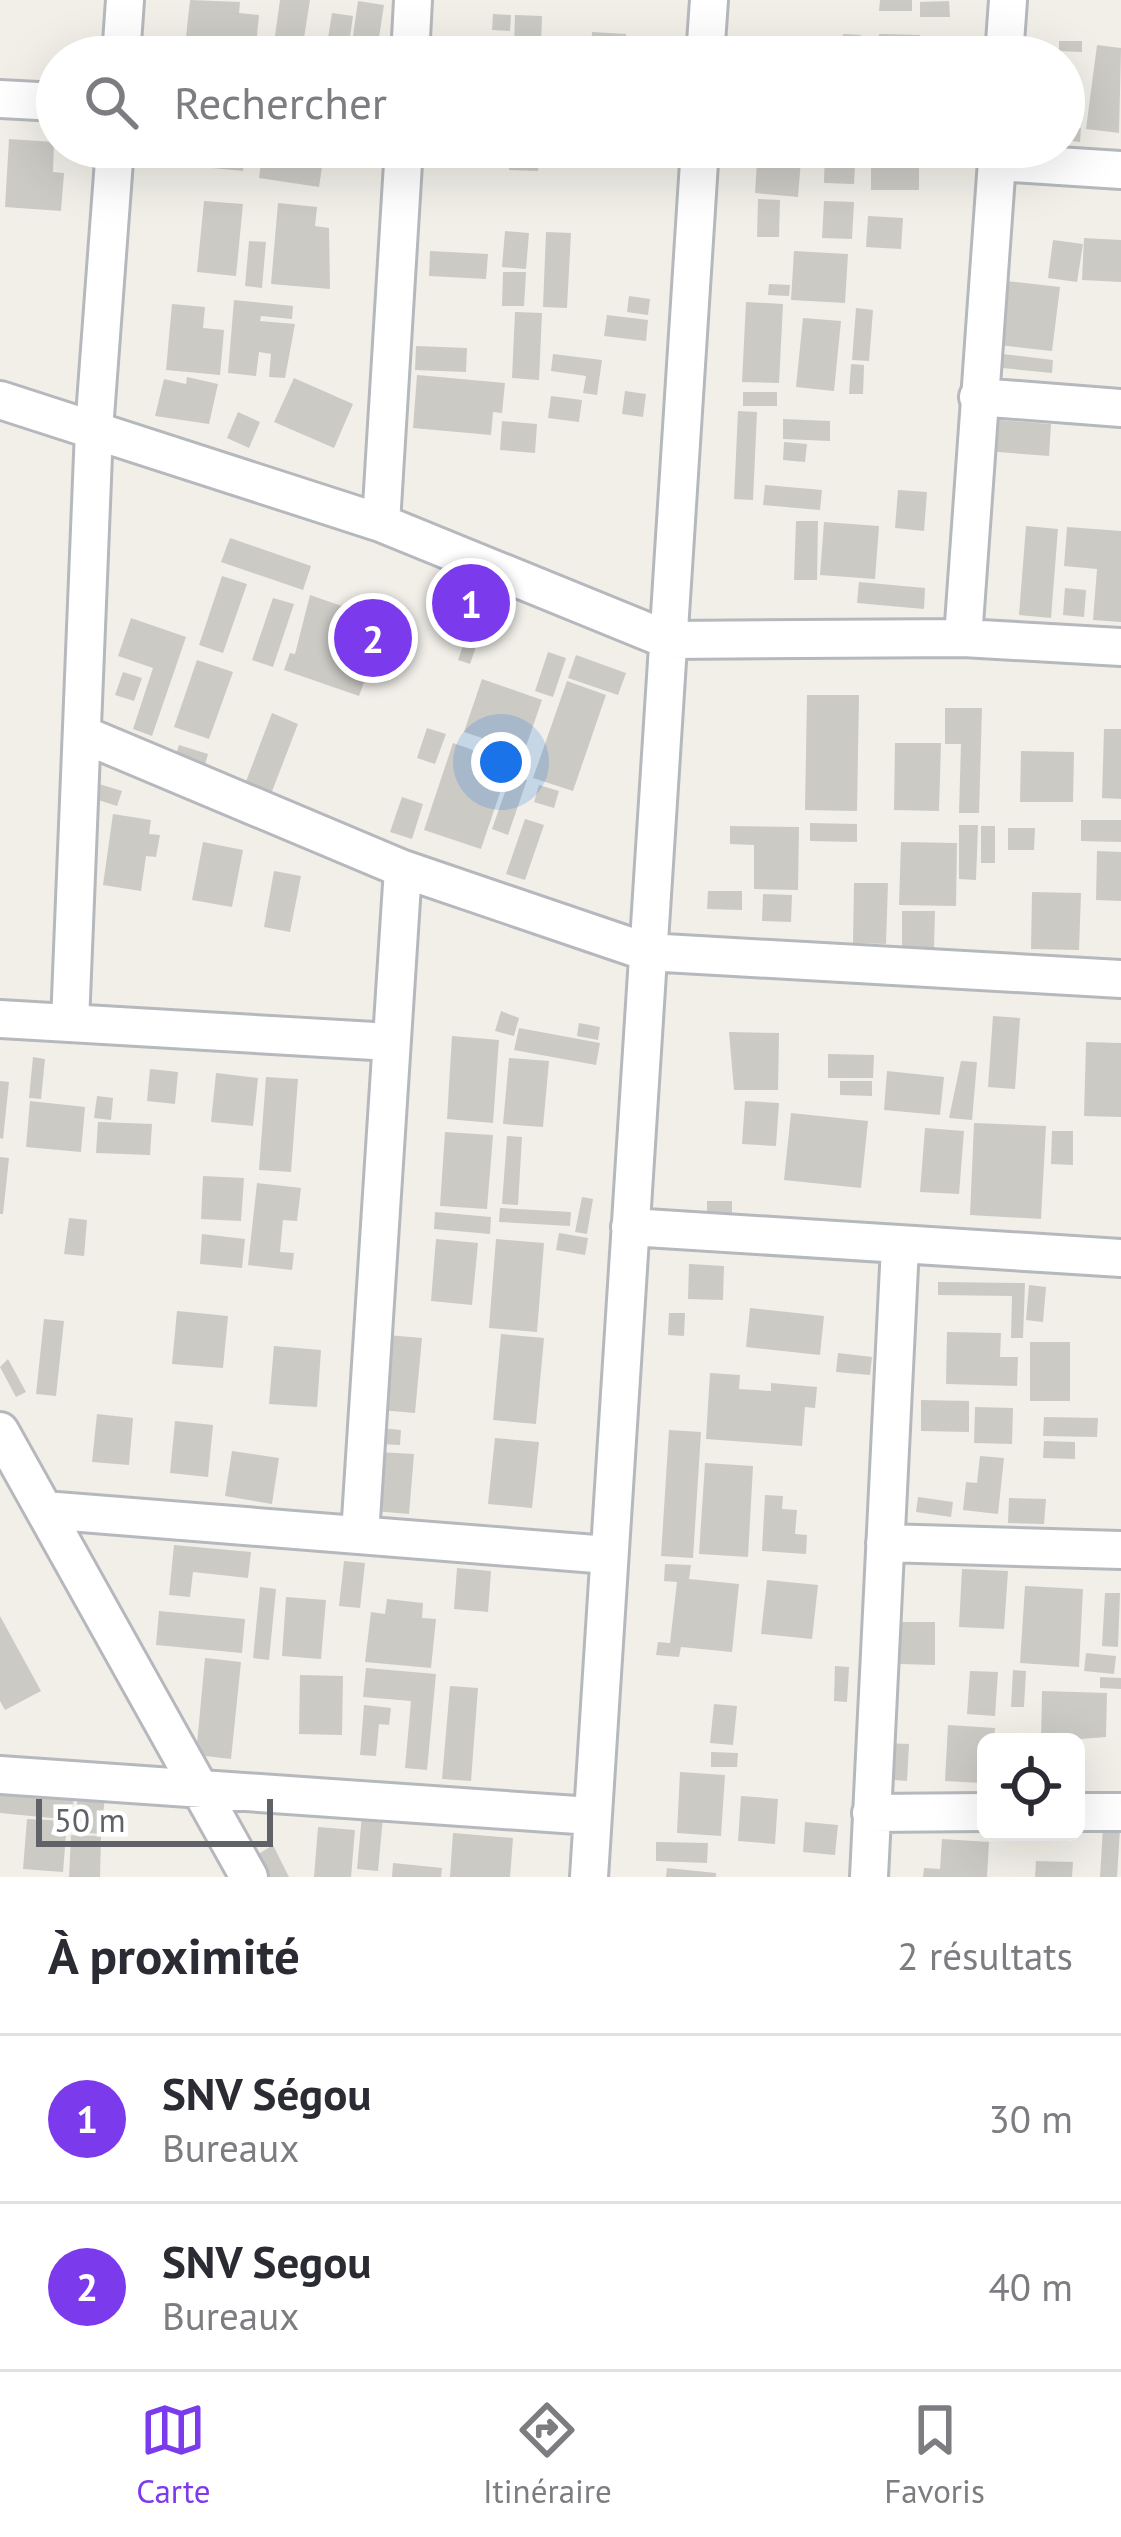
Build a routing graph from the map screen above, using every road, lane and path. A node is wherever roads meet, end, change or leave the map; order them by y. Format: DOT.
graph roads {
  1 [pos="125,0"];
  2 [pos="413,0"];
  3 [pos="709,0"];
  4 [pos="1008,0"];
  5 [pos="123,36"];
  6 [pos="411,36"];
  7 [pos="706,36"];
  8 [pos="1005,36"];
  9 [pos="0,100"];
  10 [pos="36,101"];
  11 [pos="1085,165"];
  12 [pos="113,168"];
  13 [pos="403,168"];
  14 [pos="699,168"];
  15 [pos="997,168"];
  16 [pos="1121,170"];
  17 [pos="978,397"];
  18 [pos="0,400"];
  19 [pos="1121,408"];
  20 [pos="94,430"];
  21 [pos="381,523"];
  22 [pos="963,638"];
  23 [pos="668,640"];
  24 [pos="1121,647"];
  25 [pos="82,734"];
  26 [pos="403,869"];
  27 [pos="647,952"];
  28 [pos="1121,979"];
  29 [pos="0,1019"];
  30 [pos="70,1023"];
  31 [pos="391,1042"];
  32 [pos="629,1228"];
  33 [pos="901,1246"];
  34 [pos="1121,1258"];
  35 [pos="0,1431"];
  36 [pos="44,1510"];
  37 [pos="360,1534"];
  38 [pos="885,1543"];
  39 [pos="1121,1550"];
  40 [pos="608,1555"];
  41 [pos="0,1774"];
  42 [pos="200,1790"];
  43 [pos="977,1812"];
  44 [pos="1085,1812"];
  45 [pos="1121,1812"];
  46 [pos="871,1813"];
  47 [pos="591,1816"];
  48 [pos="249,1877"];
  49 [pos="589,1877"];
  50 [pos="869,1877"];
  1 -- 5 [label="street"];
  2 -- 6 [label="street"];
  3 -- 7 [label="street"];
  4 -- 8 [label="street"];
  9 -- 10 [label="street"];
  11 -- 16 [label="street"];
  12 -- 20 [label="street"];
  13 -- 21 [label="street"];
  14 -- 23 [label="street"];
  15 -- 17 [label="street"];
  17 -- 19 [label="street"];
  17 -- 22 [label="street"];
  18 -- 20 [label="street"];
  20 -- 21 [label="street"];
  20 -- 25 [label="street"];
  21 -- 23 [label="street"];
  22 -- 23 [label="street"];
  22 -- 24 [label="street"];
  23 -- 27 [label="street"];
  25 -- 26 [label="street"];
  25 -- 30 [label="street"];
  26 -- 27 [label="street"];
  26 -- 31 [label="street"];
  27 -- 28 [label="street"];
  27 -- 32 [label="street"];
  29 -- 30 [label="street"];
  30 -- 31 [label="street"];
  31 -- 37 [label="street"];
  32 -- 33 [label="street"];
  32 -- 40 [label="street"];
  33 -- 34 [label="street"];
  33 -- 38 [label="street"];
  35 -- 36 [label="street"];
  36 -- 37 [label="street"];
  36 -- 42 [label="street"];
  37 -- 40 [label="street"];
  38 -- 39 [label="street"];
  38 -- 46 [label="street"];
  40 -- 47 [label="street"];
  41 -- 42 [label="street"];
  42 -- 47 [label="street"];
  42 -- 48 [label="street"];
  43 -- 46 [label="street"];
  44 -- 45 [label="street"];
  46 -- 50 [label="street"];
  47 -- 49 [label="street"];
}
